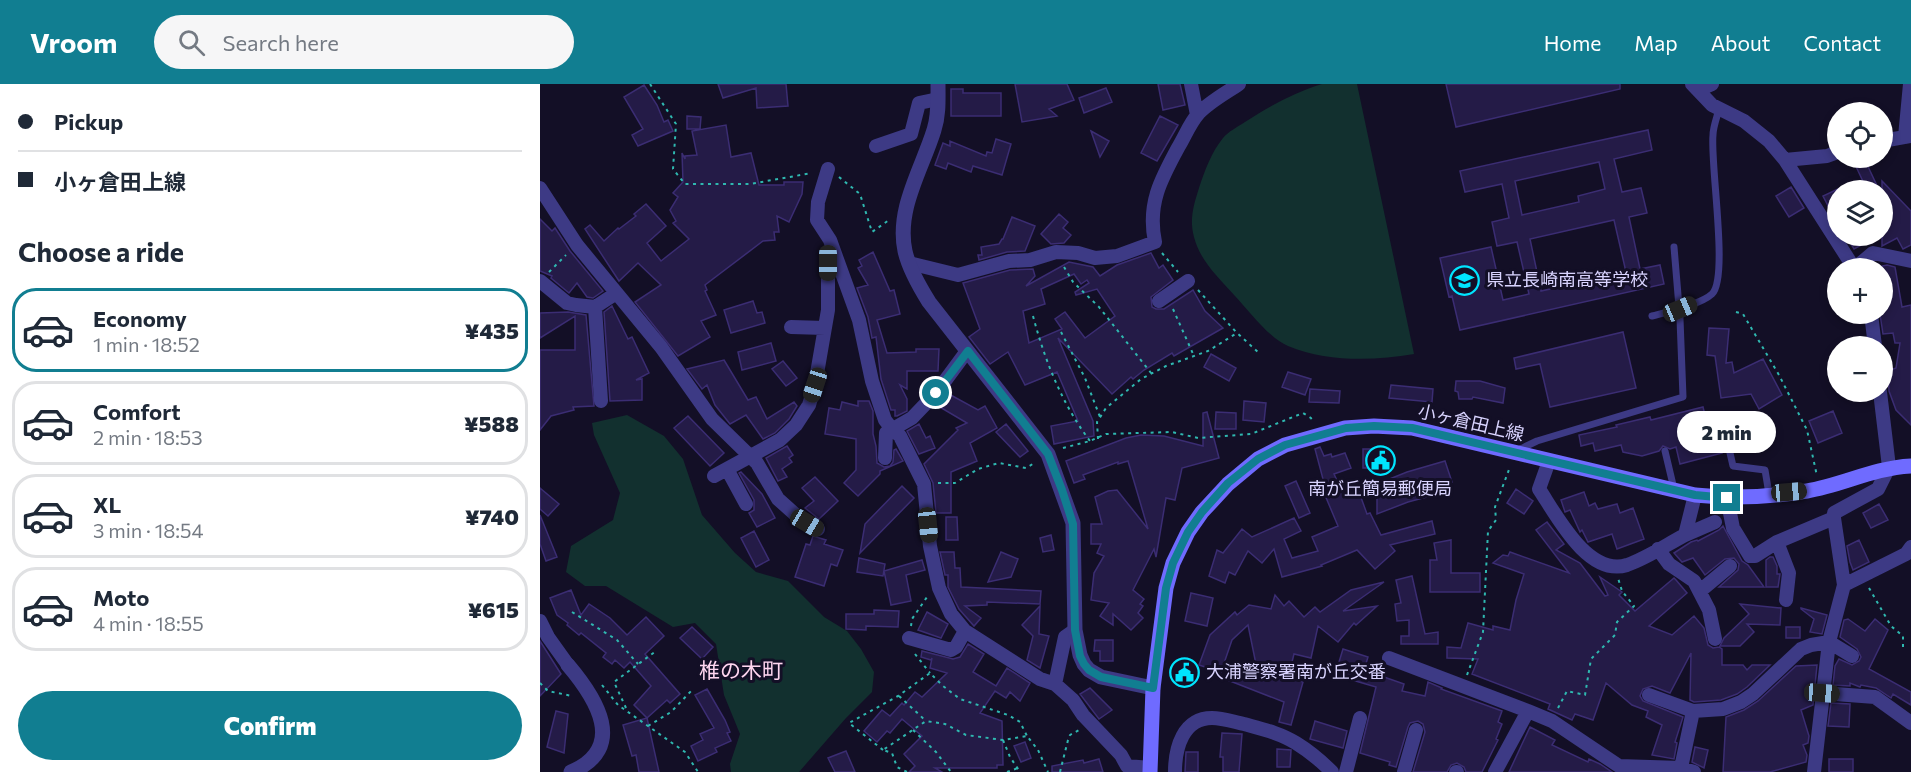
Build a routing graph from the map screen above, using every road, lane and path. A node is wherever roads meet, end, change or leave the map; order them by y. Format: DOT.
graph roads {
  1 [pos="650,84"];
  2 [pos="1191,84"];
  3 [pos="1239,84"];
  4 [pos="1712,84"];
  5 [pos="1910,84"];
  6 [pos="1695,87"];
  7 [pos="938,91"];
  8 [pos="1910,105"];
  9 [pos="1719,109"];
  10 [pos="1197,115"];
  11 [pos="1908,137"];
  12 [pos="1893,139"];
  13 [pos="876,146"];
  14 [pos="1827,154"];
  15 [pos="1785,160"];
  16 [pos="828,169"];
  17 [pos="540,188"];
  18 [pos="906,208"];
  19 [pos="1155,242"];
  20 [pos="577,245"];
  21 [pos="1674,247"];
  22 [pos="1056,252"];
  23 [pos="1849,258"];
  24 [pos="1867,258"];
  25 [pos="837,261"];
  26 [pos="1911,261"];
  27 [pos="909,263"];
  28 [pos="544,277"];
  29 [pos="1188,281"];
  30 [pos="615,294"];
  31 [pos="1163,298"];
  32 [pos="595,307"];
  33 [pos="1680,309"];
  34 [pos="1736,312"];
  35 [pos="1033,316"];
  36 [pos="1652,316"];
  37 [pos="790,327"];
  38 [pos="825,328"];
  39 [pos="1060,332"];
  40 [pos="1238,333"];
  41 [pos="968,351"];
  42 [pos="1258,352"];
  43 [pos="1194,356"];
  44 [pos="1151,373"];
  45 [pos="601,401"];
  46 [pos="1881,402"];
  47 [pos="1100,417"];
  48 [pos="892,429"];
  49 [pos="1316,436"];
  50 [pos="1098,439"];
  51 [pos="1090,441"];
  52 [pos="1665,451"];
  53 [pos="1513,452"];
  54 [pos="1730,453"];
  55 [pos="1048,454"];
  56 [pos="748,456"];
  57 [pos="885,458"];
  58 [pos="1549,461"];
  59 [pos="1911,466"];
  60 [pos="1889,467"];
  61 [pos="727,469"];
  62 [pos="714,476"];
  63 [pos="924,484"];
  64 [pos="1820,487"];
  65 [pos="1674,490"];
  66 [pos="1769,494"];
  67 [pos="1695,495"];
  68 [pos="1727,498"];
  69 [pos="746,504"];
  70 [pos="1834,518"];
  71 [pos="1715,522"];
  72 [pos="818,529"];
  73 [pos="1685,535"];
  74 [pos="1777,542"];
  75 [pos="1911,547"];
  76 [pos="1658,549"];
  77 [pos="1617,566"];
  78 [pos="1730,566"];
  79 [pos="1863,575"];
  80 [pos="1844,585"];
  81 [pos="1700,591"];
  82 [pos="1786,600"];
  83 [pos="572,612"];
  84 [pos="540,621"];
  85 [pos="1075,630"];
  86 [pos="966,631"];
  87 [pos="1056,635"];
  88 [pos="909,638"];
  89 [pos="1715,639"];
  90 [pos="1829,642"];
  91 [pos="1903,648"];
  92 [pos="656,651"];
  93 [pos="1852,656"];
  94 [pos="1389,658"];
  95 [pos="638,664"];
  96 [pos="568,665"];
  97 [pos="540,683"];
  98 [pos="1045,684"];
  99 [pos="1463,686"];
  100 [pos="1153,688"];
  101 [pos="586,689"];
  102 [pos="693,689"];
  103 [pos="1822,693"];
  104 [pos="1649,695"];
  105 [pos="898,696"];
  106 [pos="627,711"];
  107 [pos="1528,711"];
  108 [pos="1693,711"];
  109 [pos="1083,715"];
  110 [pos="1360,718"];
  111 [pos="926,721"];
  112 [pos="1552,721"];
  113 [pos="1911,723"];
  114 [pos="648,726"];
  115 [pos="913,730"];
  116 [pos="1416,730"];
  117 [pos="1027,736"];
  118 [pos="1003,740"];
  119 [pos="883,750"];
  120 [pos="897,767"];
  121 [pos="1018,768"];
  122 [pos="1618,769"];
  123 [pos="1150,770"];
  124 [pos="1687,770"];
  125 [pos="578,771"];
  126 [pos="698,772"];
  127 [pos="896,772"];
  128 [pos="907,772"];
  129 [pos="951,772"];
  130 [pos="1007,772"];
  131 [pos="1020,772"];
  132 [pos="1048,772"];
  133 [pos="1060,772"];
  134 [pos="1175,772"];
  135 [pos="1332,772"];
  136 [pos="1346,772"];
  137 [pos="1404,772"];
  138 [pos="1495,772"];
  139 [pos="1812,772"];
  1 -- 16 [label="path"];
  2 -- 10 [label="street"];
  3 -- 10 [label="street"];
  4 -- 6 [label="street"];
  5 -- 8 [label="street"];
  6 -- 9 [label="street"];
  7 -- 13 [label="street"];
  7 -- 18 [label="street"];
  8 -- 11 [label="street"];
  9 -- 15 [label="street"];
  9 -- 33 [label="lane"];
  10 -- 19 [label="street"];
  11 -- 12 [label="street"];
  14 -- 15 [label="street"];
  15 -- 23 [label="street"];
  16 -- 18 [label="path"];
  16 -- 25 [label="street"];
  17 -- 20 [label="street"];
  18 -- 27 [label="street"];
  19 -- 22 [label="street"];
  19 -- 29 [label="path"];
  20 -- 28 [label="path"];
  20 -- 30 [label="street"];
  21 -- 33 [label="lane"];
  22 -- 27 [label="street"];
  22 -- 44 [label="path"];
  24 -- 26 [label="street"];
  25 -- 38 [label="street"];
  25 -- 48 [label="street"];
  27 -- 41 [label="street"];
  28 -- 32 [label="street"];
  29 -- 31 [label="street"];
  29 -- 40 [label="path"];
  30 -- 32 [label="street"];
  30 -- 56 [label="street"];
  31 -- 43 [label="path"];
  32 -- 45 [label="street"];
  33 -- 36 [label="lane"];
  33 -- 53 [label="lane"];
  34 -- 64 [label="path"];
  35 -- 51 [label="path"];
  37 -- 38 [label="street"];
  38 -- 56 [label="street"];
  39 -- 47 [label="path"];
  40 -- 42 [label="path"];
  40 -- 43 [label="path"];
  41 -- 48 [label="street"];
  41 -- 55 [label="street"];
  43 -- 44 [label="path"];
  44 -- 47 [label="path"];
  46 -- 60 [label="street"];
  47 -- 50 [label="path"];
  48 -- 57 [label="street"];
  48 -- 63 [label="street"];
  49 -- 50 [label="path"];
  49 -- 53 [label="main road, 小ヶ倉田上線"];
  49 -- 100 [label="main road, 小ヶ倉田上線"];
  50 -- 51 [label="path"];
  51 -- 55 [label="path"];
  52 -- 65 [label="lane"];
  53 -- 58 [label="main road, 小ヶ倉田上線"];
  53 -- 99 [label="path"];
  54 -- 66 [label="lane"];
  55 -- 63 [label="path"];
  55 -- 85 [label="street"];
  56 -- 61 [label="street"];
  56 -- 72 [label="street"];
  58 -- 65 [label="main road, 小ヶ倉田上線"];
  58 -- 77 [label="street"];
  59 -- 60 [label="main road, 小ヶ倉田上線"];
  60 -- 64 [label="main road, 小ヶ倉田上線"];
  60 -- 70 [label="street"];
  61 -- 62 [label="street"];
  61 -- 69 [label="street"];
  63 -- 86 [label="street"];
  64 -- 66 [label="main road, 小ヶ倉田上線"];
  65 -- 67 [label="main road, 小ヶ倉田上線"];
  66 -- 68 [label="main road, 小ヶ倉田上線"];
  67 -- 68 [label="main road, 小ヶ倉田上線"];
  67 -- 73 [label="street"];
  68 -- 74 [label="street"];
  70 -- 74 [label="street"];
  70 -- 80 [label="street"];
  71 -- 73 [label="street"];
  73 -- 76 [label="street"];
  74 -- 82 [label="street"];
  75 -- 79 [label="street"];
  76 -- 77 [label="street"];
  76 -- 81 [label="street"];
  77 -- 112 [label="path"];
  78 -- 81 [label="street"];
  79 -- 80 [label="street"];
  79 -- 91 [label="path"];
  80 -- 90 [label="street"];
  81 -- 89 [label="street"];
  83 -- 95 [label="path"];
  84 -- 96 [label="street"];
  85 -- 98 [label="street"];
  85 -- 100 [label="street"];
  86 -- 88 [label="street"];
  86 -- 98 [label="street"];
  87 -- 98 [label="street"];
  90 -- 93 [label="street"];
  90 -- 103 [label="street"];
  90 -- 108 [label="street"];
  92 -- 95 [label="path"];
  94 -- 99 [label="street"];
  95 -- 106 [label="path"];
  96 -- 101 [label="street"];
  97 -- 101 [label="path"];
  98 -- 109 [label="street"];
  99 -- 107 [label="street"];
  100 -- 123 [label="main road, 小ヶ倉田上線"];
  101 -- 106 [label="path"];
  101 -- 125 [label="street"];
  102 -- 114 [label="path"];
  103 -- 113 [label="street"];
  103 -- 139 [label="street"];
  104 -- 108 [label="street"];
  105 -- 111 [label="path"];
  105 -- 117 [label="path"];
  105 -- 119 [label="path"];
  106 -- 114 [label="path"];
  107 -- 112 [label="street"];
  107 -- 138 [label="street"];
  108 -- 124 [label="street"];
  109 -- 123 [label="street"];
  109 -- 133 [label="path"];
  110 -- 136 [label="street"];
  111 -- 115 [label="path"];
  111 -- 118 [label="path"];
  112 -- 122 [label="street"];
  114 -- 126 [label="path"];
  115 -- 119 [label="path"];
  115 -- 129 [label="path"];
  116 -- 137 [label="street"];
  117 -- 118 [label="path"];
  117 -- 132 [label="path"];
  118 -- 121 [label="path"];
  119 -- 120 [label="path"];
  120 -- 127 [label="path"];
  120 -- 128 [label="path"];
  121 -- 130 [label="path"];
  121 -- 131 [label="path"];
  122 -- 124 [label="street"];
  134 -- 135 [label="street"];
}
